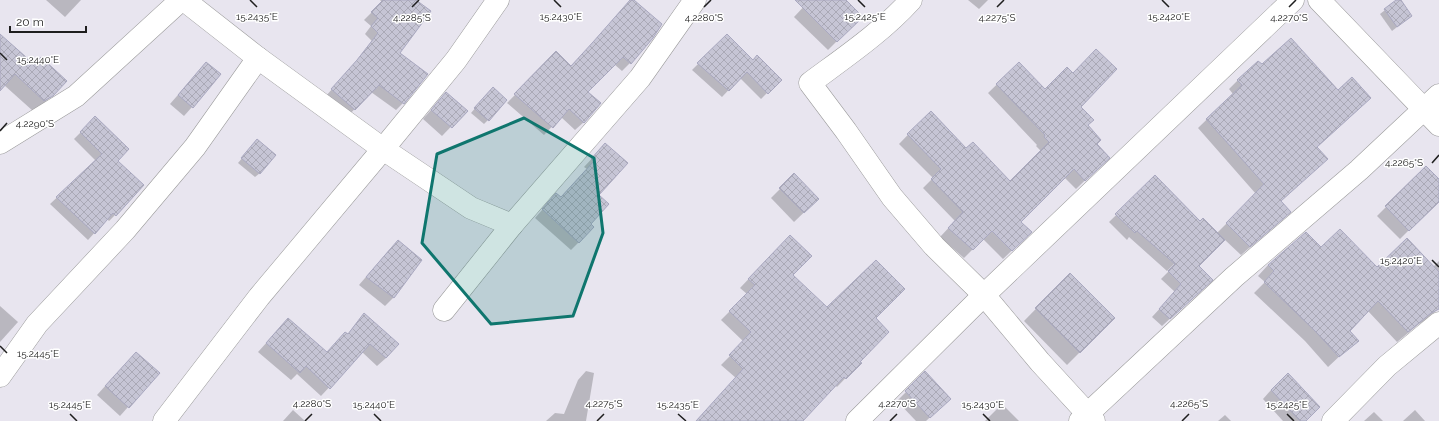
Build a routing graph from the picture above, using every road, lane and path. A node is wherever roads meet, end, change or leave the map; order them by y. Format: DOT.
graph roads {
  1 [pos="181,0"];
  2 [pos="184,0"];
  3 [pos="498,0"];
  4 [pos="695,0"];
  5 [pos="911,0"];
  6 [pos="1293,0"];
  7 [pos="1320,0"];
  8 [pos="258,58"];
  9 [pos="1432,102"];
  10 [pos="1439,125"];
  11 [pos="0,143"];
  12 [pos="383,149"];
  13 [pos="512,225"];
  14 [pos="984,295"];
  15 [pos="444,310"];
  16 [pos="1439,322"];
  17 [pos="0,376"];
  18 [pos="1087,418"];
  19 [pos="164,421"];
  20 [pos="857,421"];
  21 [pos="1333,421"];
  1 -- 11 [label="street"];
  2 -- 8 [label="street"];
  3 -- 12 [label="street"];
  4 -- 13 [label="street"];
  5 -- 14 [label="street"];
  6 -- 14 [label="street"];
  7 -- 9 [label="street"];
  8 -- 12 [label="street"];
  8 -- 17 [label="street"];
  9 -- 10 [label="street"];
  9 -- 18 [label="street"];
  12 -- 13 [label="street"];
  12 -- 19 [label="street"];
  13 -- 15 [label="street"];
  14 -- 18 [label="street"];
  14 -- 20 [label="street"];
  16 -- 21 [label="street"];
}
